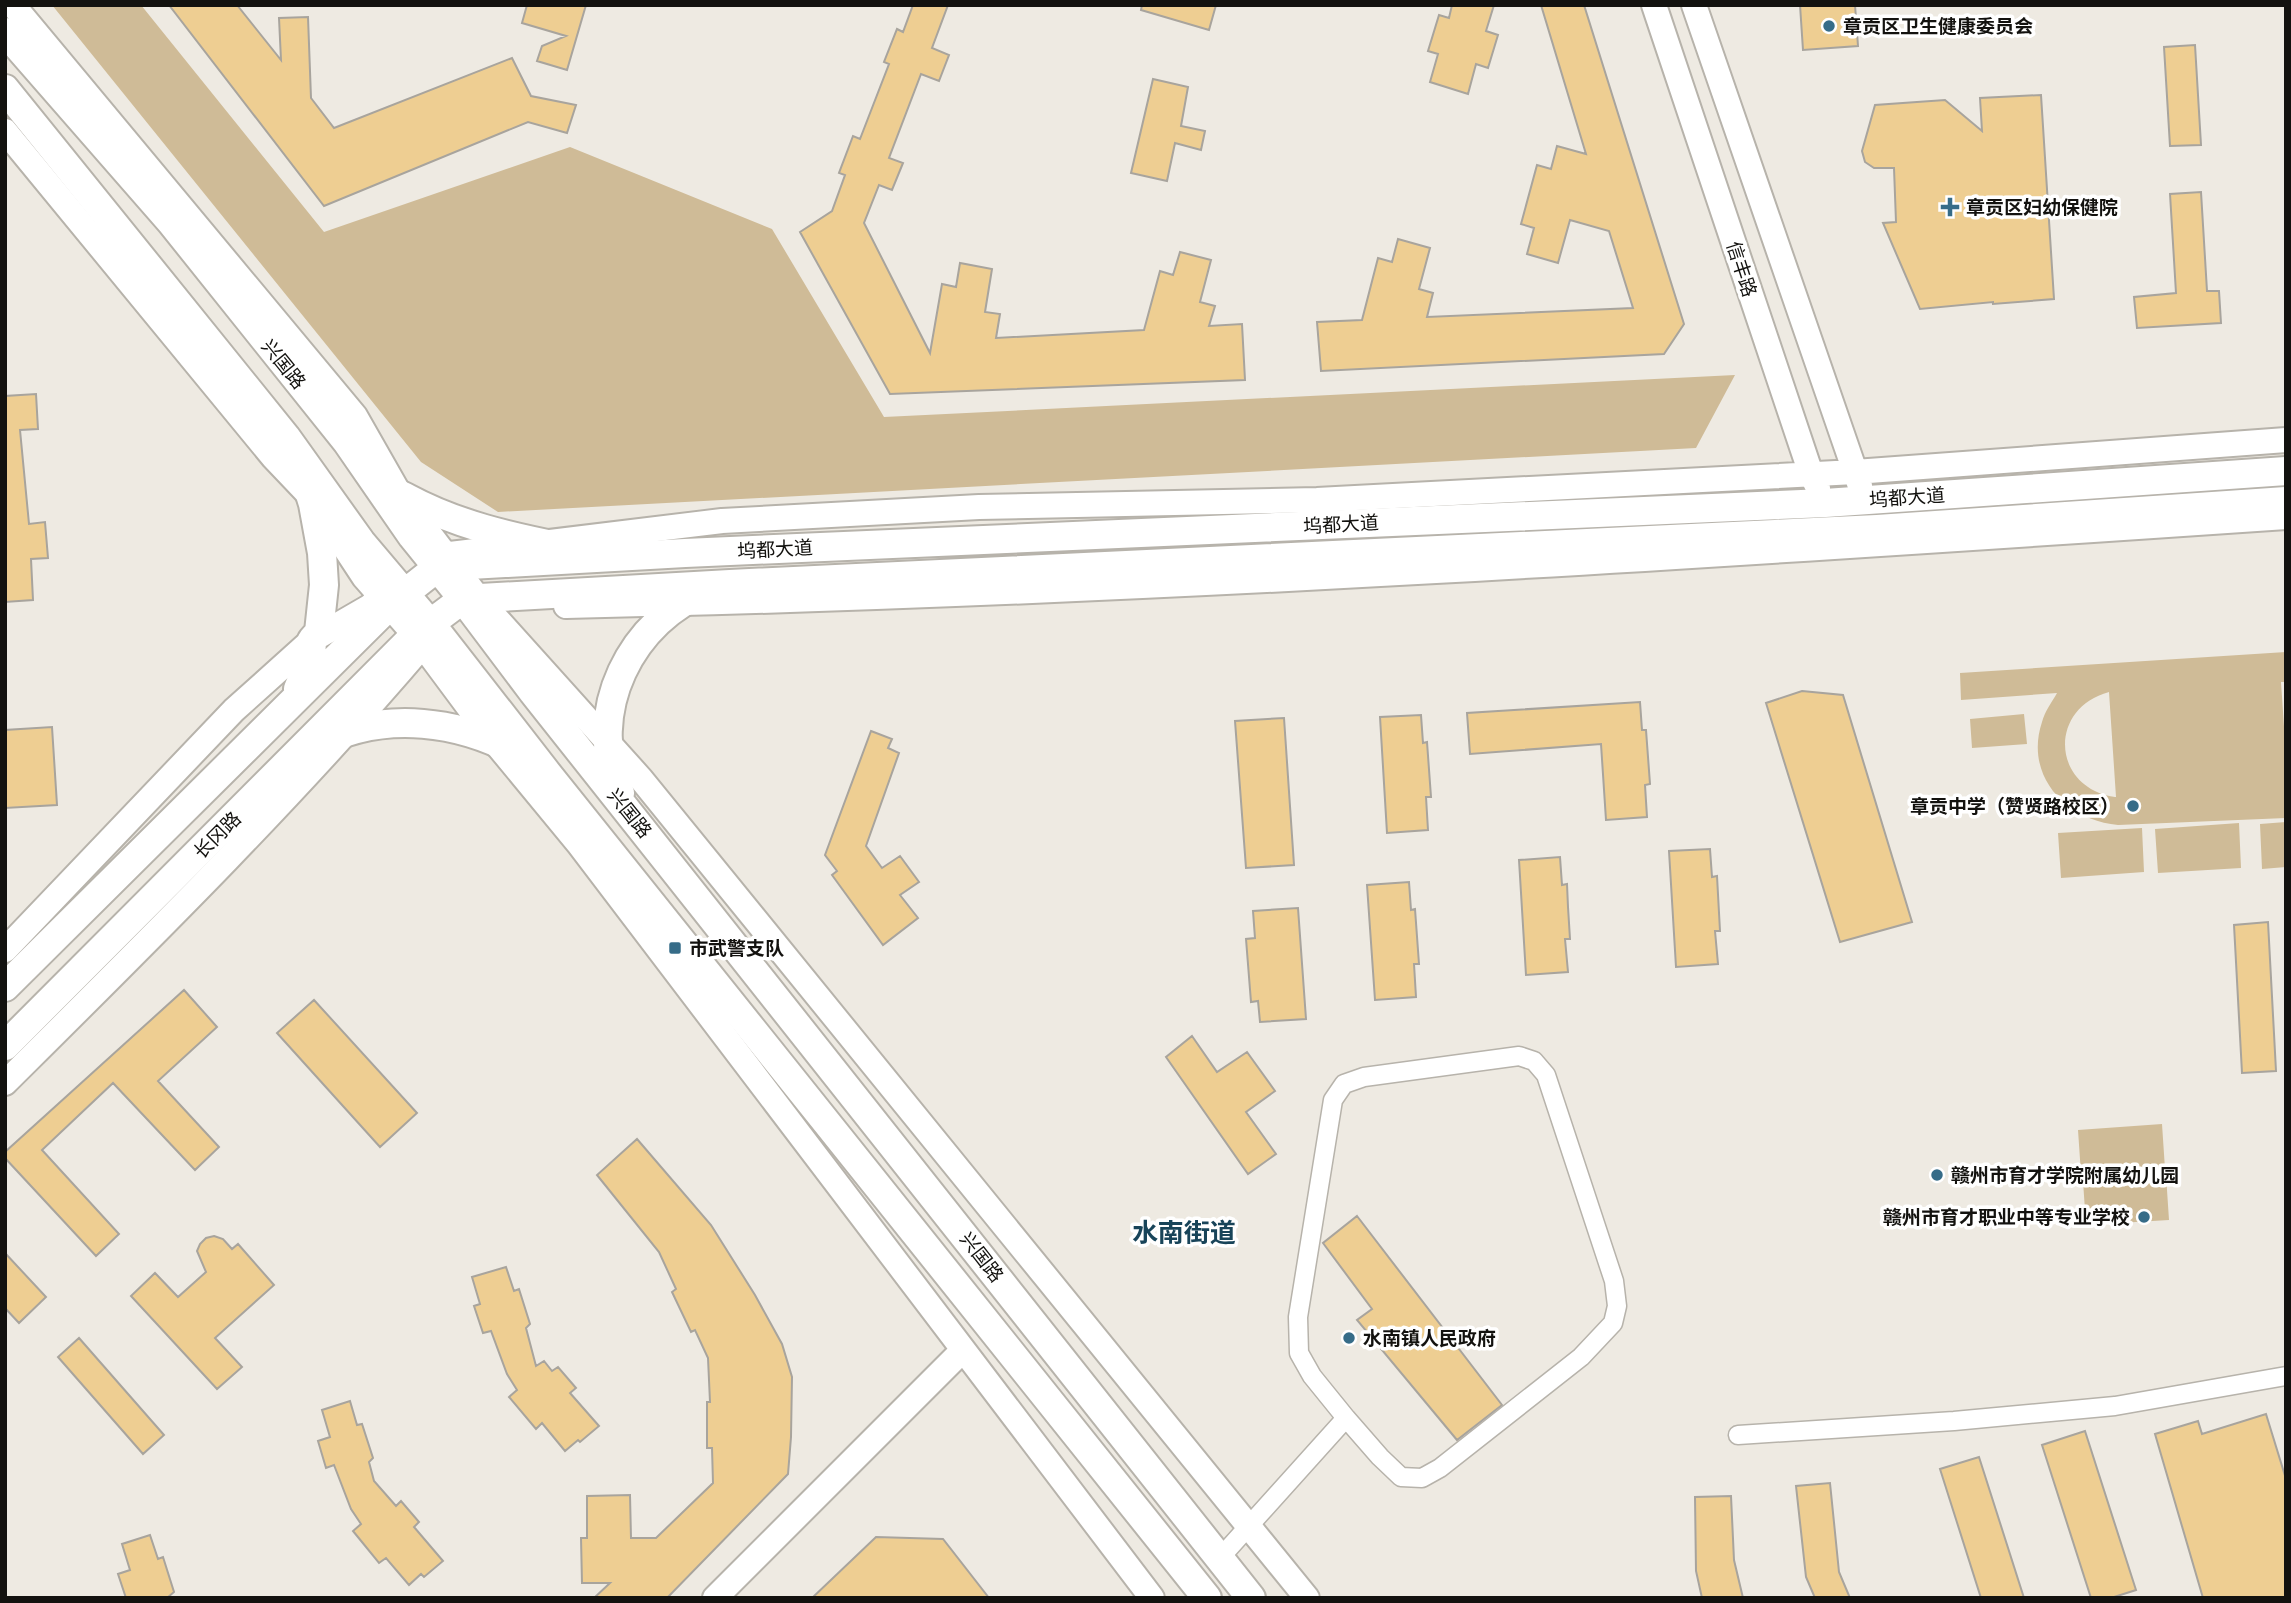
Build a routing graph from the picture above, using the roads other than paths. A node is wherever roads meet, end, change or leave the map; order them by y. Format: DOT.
graph roads {
  1 [pos="12,5"];
  2 [pos="1654,5"];
  3 [pos="1694,5"];
  4 [pos="5,32"];
  5 [pos="5,89"];
  6 [pos="5,131"];
  7 [pos="286,438"];
  8 [pos="2286,440"];
  9 [pos="347,442"];
  10 [pos="2286,471"];
  11 [pos="1855,472"];
  12 [pos="1811,474"];
  13 [pos="400,495"];
  14 [pos="312,498"];
  15 [pos="1865,500"];
  16 [pos="2286,501"];
  17 [pos="1825,503"];
  18 [pos="2286,517"];
  19 [pos="1877,529"];
  20 [pos="1837,530"];
  21 [pos="540,543"];
  22 [pos="685,553"];
  23 [pos="441,561"];
  24 [pos="730,584"];
  25 [pos="393,595"];
  26 [pos="475,604"];
  27 [pos="681,604"];
  28 [pos="426,634"];
  29 [pos="312,640"];
  30 [pos="288,708"];
  31 [pos="348,733"];
  32 [pos="493,740"];
  33 [pos="608,744"];
  34 [pos="295,757"];
  35 [pos="547,773"];
  36 [pos="627,808"];
  37 [pos="5,950"];
  38 [pos="5,987"];
  39 [pos="5,1046"];
  40 [pos="5,1083"];
  41 [pos="963,1350"];
  42 [pos="2286,1376"];
  43 [pos="1346,1418"];
  44 [pos="1738,1435"];
  45 [pos="1250,1524"];
  46 [pos="1220,1558"];
  47 [pos="715,1598"];
  48 [pos="1152,1598"];
  49 [pos="1207,1598"];
  50 [pos="1251,1598"];
  51 [pos="1307,1598"];
  1 -- 13 [label="street"];
  2 -- 12 [label="street, 信丰路"];
  3 -- 11 [label="street, 信丰路"];
  4 -- 9 [label="main road, 兴国路"];
  5 -- 7 [label="main road, 兴国路"];
  6 -- 14 [label="street"];
  7 -- 14 [label="main road"];
  7 -- 25 [label="main road, 兴国路"];
  8 -- 11 [label="street"];
  9 -- 13 [label="main road"];
  9 -- 23 [label="main road, 兴国路"];
  10 -- 15 [label="main road, 坞都大道"];
  11 -- 12 [label="street"];
  11 -- 15 [label="street, 信丰路"];
  12 -- 17 [label="street, 信丰路"];
  12 -- 21 [label="street"];
  13 -- 21 [label="main road"];
  13 -- 23 [label="street"];
  14 -- 25 [label="street"];
  14 -- 29 [label="main road"];
  15 -- 17 [label="main road, 坞都大道"];
  15 -- 19 [label="street, 信丰路"];
  16 -- 19 [label="main road, 坞都大道"];
  17 -- 20 [label="street, 信丰路"];
  17 -- 22 [label="main road, 坞都大道"];
  18 -- 27 [label="street"];
  19 -- 20 [label="main road, 坞都大道"];
  20 -- 24 [label="main road, 坞都大道"];
  21 -- 22 [label="main road"];
  21 -- 23 [label="street"];
  22 -- 23 [label="main road, 坞都大道"];
  23 -- 25 [label="main road"];
  23 -- 26 [label="main road, 兴国路"];
  24 -- 26 [label="main road, 坞都大道"];
  24 -- 27 [label="main road"];
  25 -- 28 [label="main road, 兴国路"];
  25 -- 29 [label="street"];
  25 -- 30 [label="main road"];
  26 -- 27 [label="street"];
  26 -- 28 [label="main road"];
  26 -- 33 [label="street"];
  26 -- 36 [label="main road, 兴国路"];
  27 -- 33 [label="main road"];
  28 -- 31 [label="street"];
  28 -- 32 [label="street"];
  28 -- 34 [label="main road, 长冈路"];
  28 -- 35 [label="main road, 兴国路"];
  29 -- 30 [label="main road"];
  29 -- 37 [label="street"];
  30 -- 38 [label="main road"];
  31 -- 32 [label="main road"];
  31 -- 34 [label="main road"];
  31 -- 40 [label="street"];
  32 -- 35 [label="main road"];
  32 -- 41 [label="street"];
  33 -- 36 [label="main road"];
  33 -- 45 [label="street"];
  34 -- 39 [label="main road, 长冈路"];
  35 -- 49 [label="main road, 兴国路"];
  36 -- 46 [label="main road, 兴国路"];
  41 -- 47 [label="street"];
  41 -- 48 [label="street"];
  42 -- 44 [label="street"];
  43 -- 43 [label="street"];
  43 -- 45 [label="street"];
  45 -- 46 [label="street"];
  45 -- 51 [label="street"];
  46 -- 50 [label="main road, 兴国路"];
}
